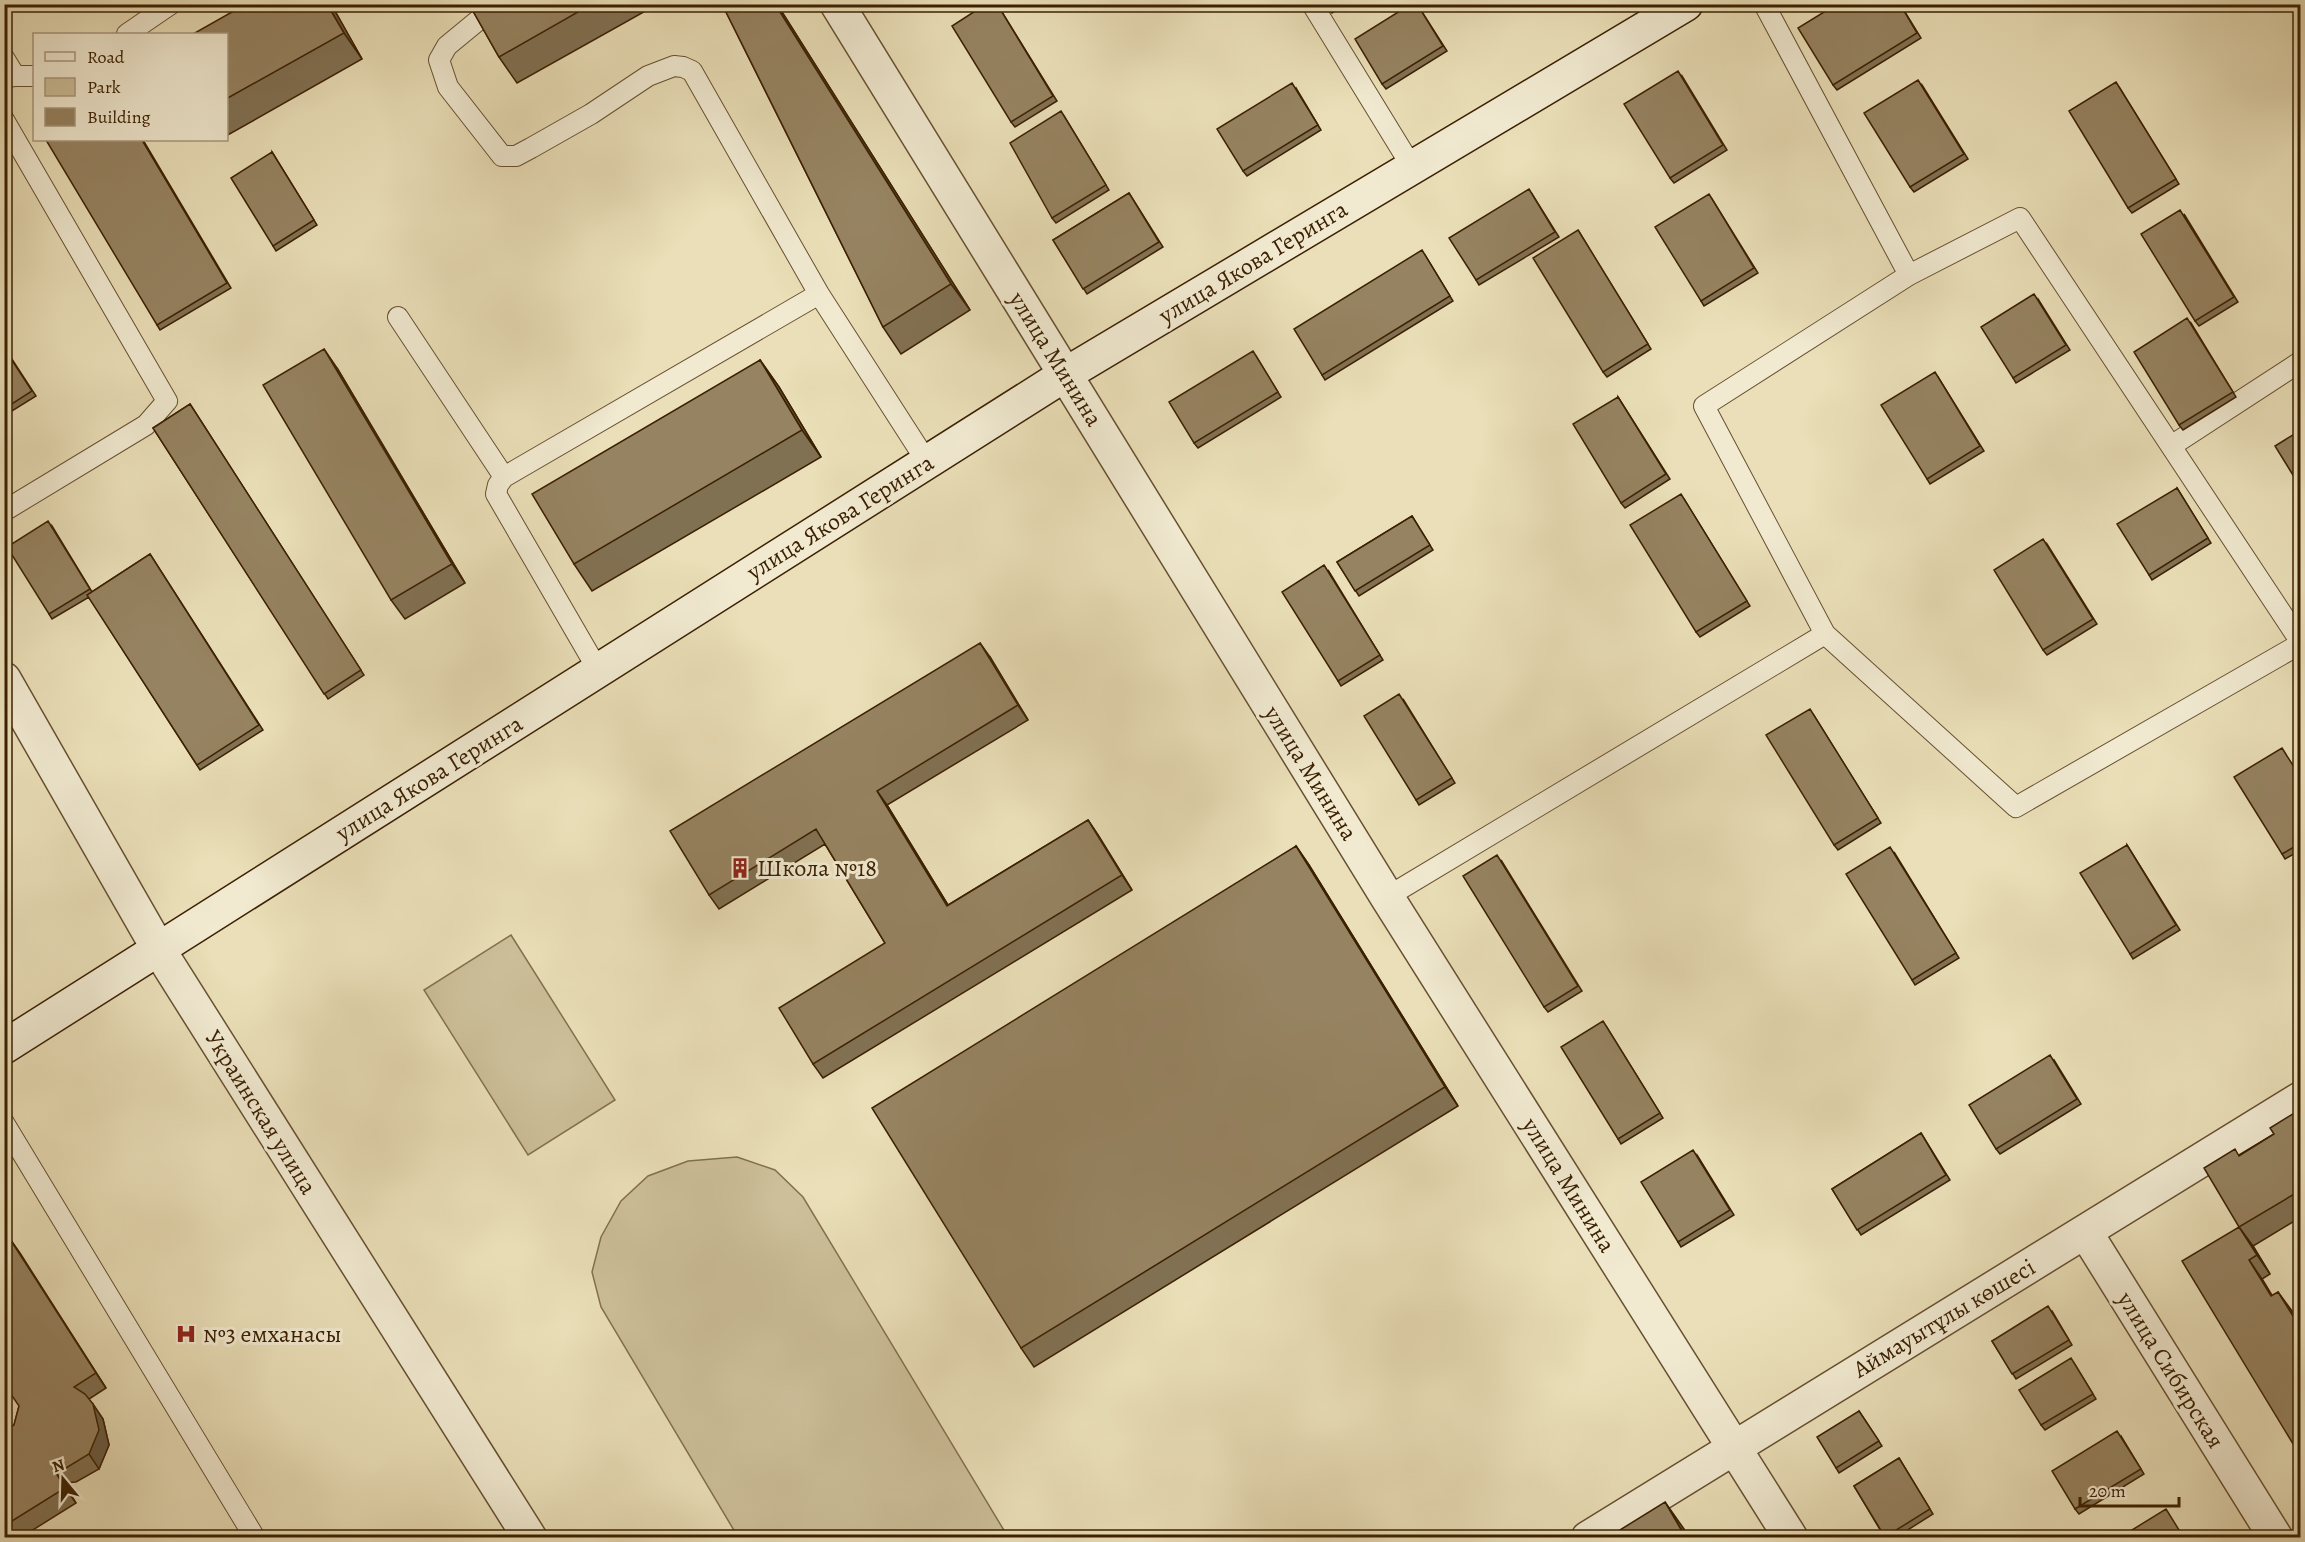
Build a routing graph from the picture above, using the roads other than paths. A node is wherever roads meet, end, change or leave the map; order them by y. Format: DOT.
graph roads {
  1 [pos="171,4"];
  2 [pos="498,4"];
  3 [pos="837,4"];
  4 [pos="1312,4"];
  5 [pos="1686,4"];
  6 [pos="1764,4"];
  7 [pos="128,33"];
  8 [pos="4,58"];
  9 [pos="33,76"];
  10 [pos="10,77"];
  11 [pos="4,120"];
  12 [pos="1412,167"];
  13 [pos="1909,275"];
  14 [pos="819,294"];
  15 [pos="398,317"];
  16 [pos="2301,362"];
  17 [pos="1066,374"];
  18 [pos="2171,446"];
  19 [pos="927,462"];
  20 [pos="504,477"];
  21 [pos="4,511"];
  22 [pos="1825,634"];
  23 [pos="2301,643"];
  24 [pos="598,670"];
  25 [pos="4,679"];
  26 [pos="1387,897"];
  27 [pos="159,950"];
  28 [pos="4,1047"];
  29 [pos="2301,1099"];
  30 [pos="4,1123"];
  31 [pos="2086,1233"];
  32 [pos="1733,1446"];
  33 [pos="255,1538"];
  34 [pos="530,1538"];
  35 [pos="1588,1538"];
  36 [pos="1791,1538"];
  37 [pos="2276,1538"];
  1 -- 7 [label="lane"];
  2 -- 14 [label="lane"];
  3 -- 17 [label="street, улица Минина"];
  4 -- 12 [label="lane"];
  5 -- 12 [label="street, улица Якова Геринга"];
  6 -- 13 [label="lane"];
  8 -- 10 [label="lane"];
  9 -- 10 [label="lane"];
  11 -- 21 [label="lane"];
  12 -- 17 [label="street, улица Якова Геринга"];
  13 -- 18 [label="lane"];
  13 -- 22 [label="lane"];
  14 -- 19 [label="lane"];
  14 -- 20 [label="lane"];
  15 -- 20 [label="lane"];
  16 -- 18 [label="lane"];
  17 -- 19 [label="street, улица Якова Геринга"];
  17 -- 26 [label="street, улица Минина"];
  18 -- 23 [label="lane"];
  19 -- 24 [label="street, улица Якова Геринга"];
  20 -- 24 [label="lane"];
  22 -- 23 [label="lane"];
  22 -- 26 [label="lane"];
  24 -- 27 [label="street, улица Якова Геринга"];
  25 -- 27 [label="street, Украинская улица"];
  26 -- 32 [label="street, улица Минина"];
  27 -- 28 [label="street, улица Якова Геринга"];
  27 -- 34 [label="street, Украинская улица"];
  29 -- 31 [label="street, Аймауытұлы көшесі"];
  30 -- 33 [label="lane"];
  31 -- 32 [label="street, Аймауытұлы көшесі"];
  31 -- 37 [label="street, улица Сибирская"];
  32 -- 35 [label="street, Аймауытұлы көшесі"];
  32 -- 36 [label="street, улица Минина"];
}
